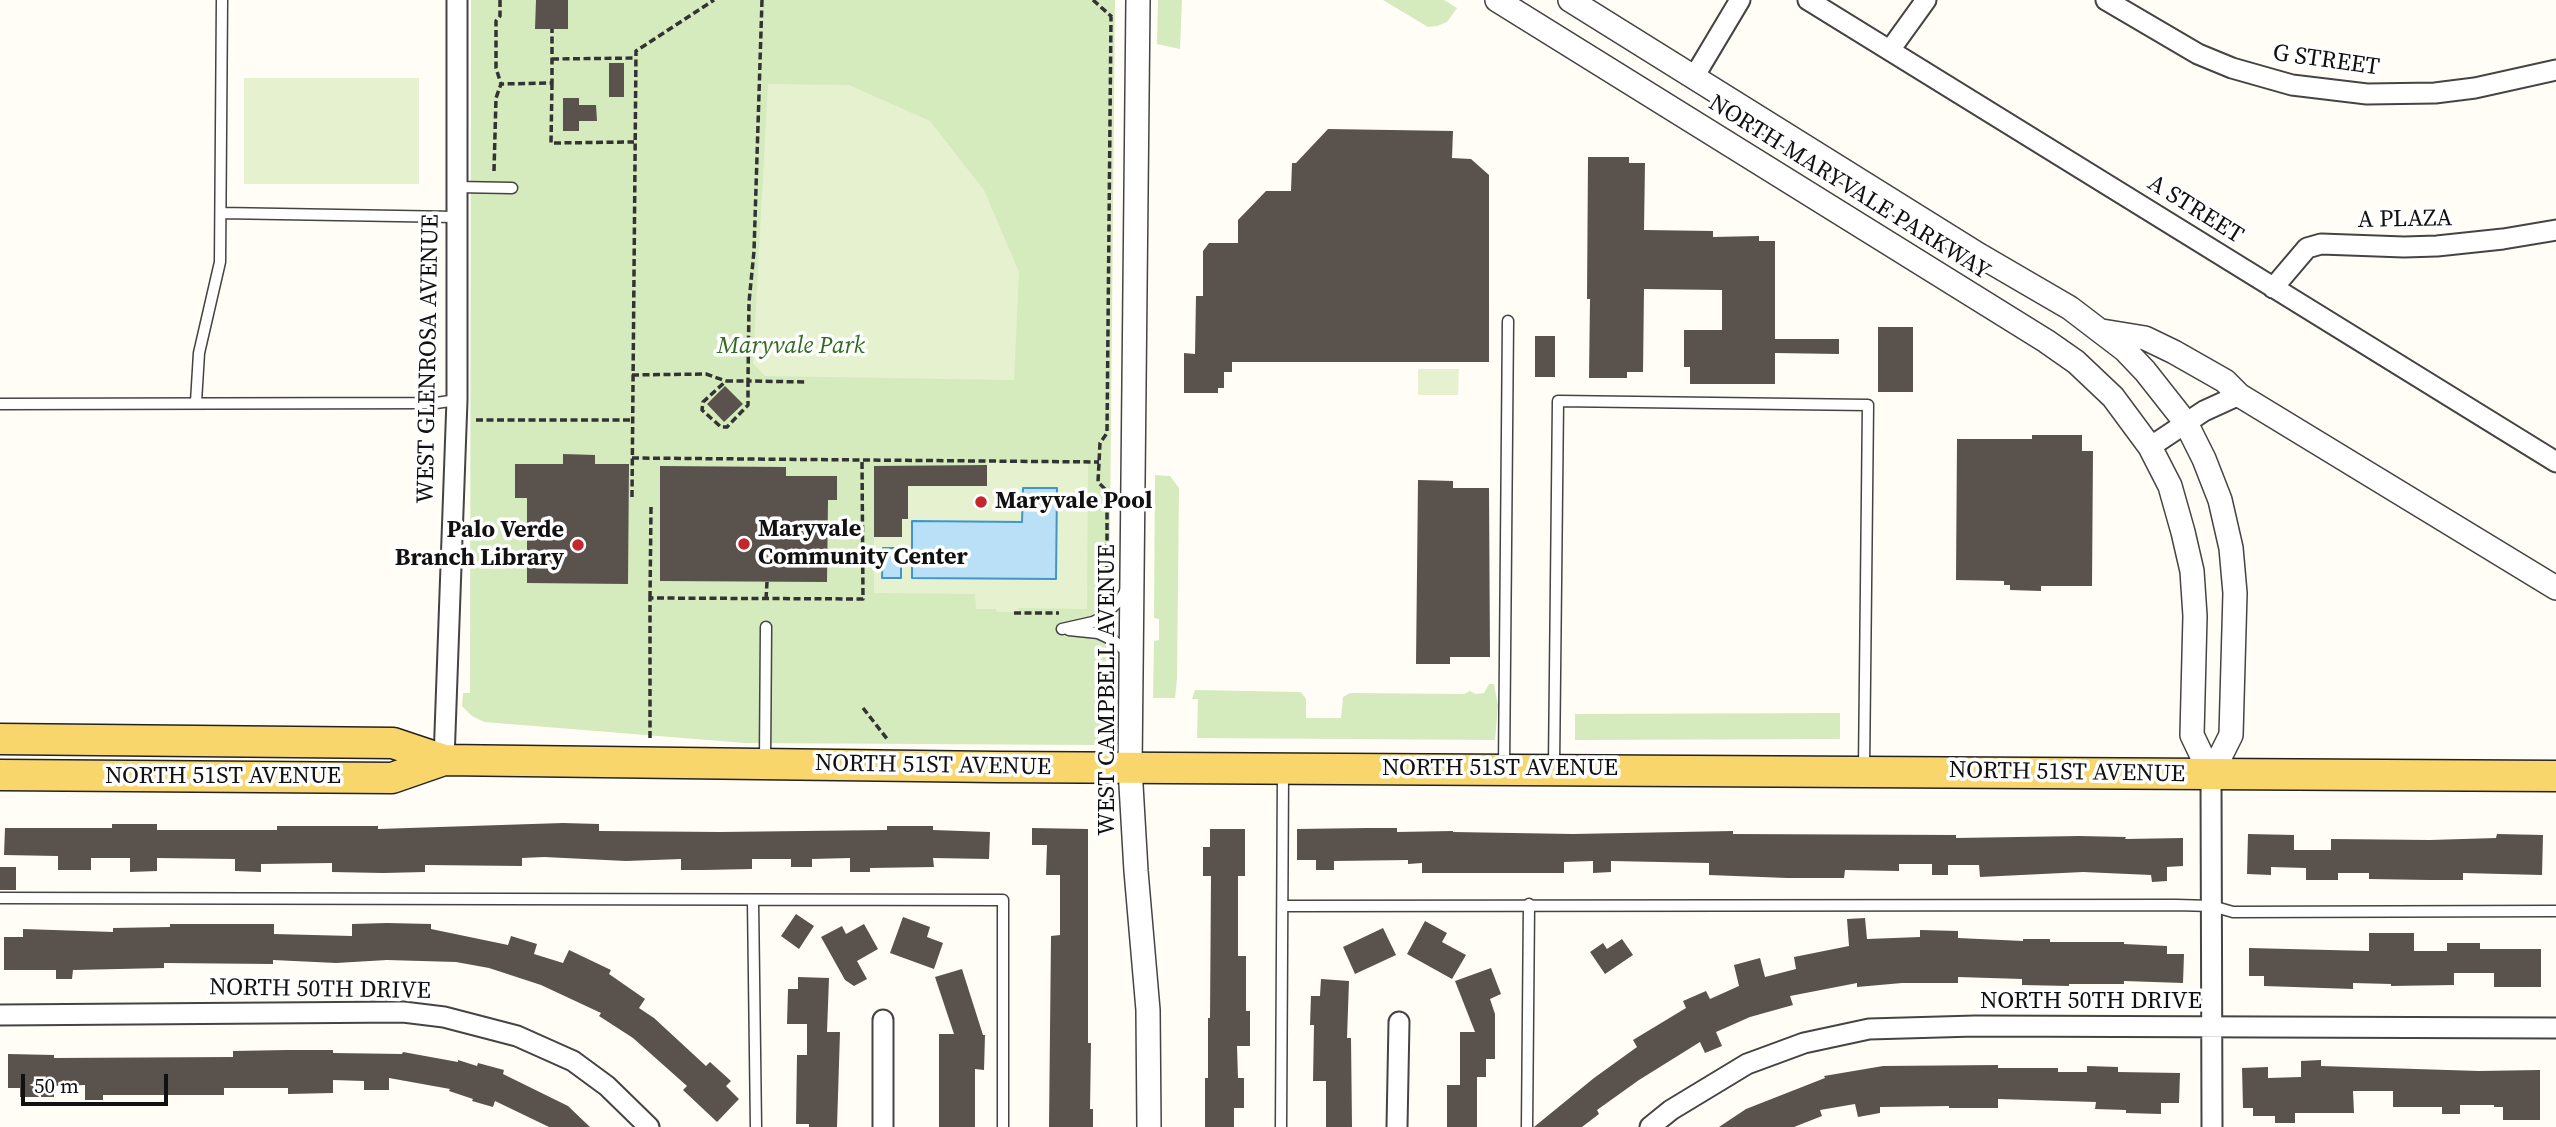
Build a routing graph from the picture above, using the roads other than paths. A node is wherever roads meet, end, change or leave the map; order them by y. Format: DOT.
graph roads {
  1 [pos="222,0"];
  2 [pos="457,0"];
  3 [pos="1138,0"];
  4 [pos="1497,0"];
  5 [pos="1570,0"];
  6 [pos="1740,0"];
  7 [pos="1808,0"];
  8 [pos="1926,0"];
  9 [pos="2106,0"];
  10 [pos="1890,50"];
  11 [pos="2556,70"];
  12 [pos="1694,77"];
  13 [pos="456,187"];
  14 [pos="512,188"];
  15 [pos="221,213"];
  16 [pos="456,216"];
  17 [pos="2556,230"];
  18 [pos="2273,288"];
  19 [pos="1508,321"];
  20 [pos="2101,331"];
  21 [pos="2239,395"];
  22 [pos="457,400"];
  23 [pos="195,402"];
  24 [pos="0,404"];
  25 [pos="2186,424"];
  26 [pos="2150,447"];
  27 [pos="2556,462"];
  28 [pos="1133,578"];
  29 [pos="2556,588"];
  30 [pos="766,627"];
  31 [pos="1132,656"];
  32 [pos="0,739"];
  33 [pos="443,761"];
  34 [pos="765,765"];
  35 [pos="1130,768"];
  36 [pos="1283,768"];
  37 [pos="1504,769"];
  38 [pos="1554,769"];
  39 [pos="1864,772"];
  40 [pos="0,775"];
  41 [pos="2211,775"];
  42 [pos="2556,776"];
  43 [pos="0,898"];
  44 [pos="753,901"];
  45 [pos="1529,904"];
  46 [pos="1284,906"];
  47 [pos="2212,906"];
  48 [pos="2556,911"];
  49 [pos="0,1014"];
  50 [pos="883,1020"];
  51 [pos="1399,1022"];
  52 [pos="2212,1027"];
  53 [pos="2556,1027"];
  54 [pos="649,1127"];
  55 [pos="756,1127"];
  56 [pos="883,1127"];
  57 [pos="1003,1127"];
  58 [pos="1149,1127"];
  59 [pos="1281,1127"];
  60 [pos="1397,1127"];
  61 [pos="1527,1127"];
  62 [pos="1650,1127"];
  63 [pos="2212,1127"];
  1 -- 15 [label="lane"];
  2 -- 13 [label="street, WEST GLENROSA AVENUE"];
  3 -- 28 [label="street, WEST CAMPBELL AVENUE"];
  4 -- 26 [label="street, NORTH MARYVALE PARKWAY"];
  5 -- 12 [label="street, NORTH MARYVALE PARKWAY"];
  6 -- 12 [label="street"];
  7 -- 10 [label="street, A STREET"];
  8 -- 10 [label="street"];
  9 -- 11 [label="street, G STREET"];
  10 -- 18 [label="street, A STREET"];
  12 -- 20 [label="street, NORTH MARYVALE PARKWAY"];
  13 -- 14 [label="lane"];
  13 -- 16 [label="street, WEST GLENROSA AVENUE"];
  15 -- 16 [label="lane"];
  15 -- 23 [label="lane"];
  16 -- 22 [label="street, WEST GLENROSA AVENUE"];
  17 -- 18 [label="street, A PLAZA"];
  18 -- 27 [label="street, A STREET"];
  19 -- 37 [label="lane"];
  20 -- 21 [label="street, NORTH MARYVALE PARKWAY"];
  20 -- 25 [label="street, NORTH MARYVALE PARKWAY"];
  21 -- 25 [label="street"];
  21 -- 29 [label="street, NORTH MARYVALE PARKWAY"];
  22 -- 23 [label="lane"];
  22 -- 33 [label="street, WEST GLENROSA AVENUE"];
  23 -- 24 [label="lane"];
  25 -- 26 [label="street"];
  25 -- 41 [label="street, NORTH MARYVALE PARKWAY"];
  26 -- 41 [label="street, NORTH MARYVALE PARKWAY"];
  28 -- 31 [label="street, WEST CAMPBELL AVENUE"];
  28 -- 31 [label="lane"];
  30 -- 34 [label="lane"];
  31 -- 35 [label="street, WEST CAMPBELL AVENUE"];
  32 -- 33 [label="main road, NORTH 51ST AVENUE"];
  33 -- 34 [label="main road, NORTH 51ST AVENUE"];
  33 -- 40 [label="main road, NORTH 51ST AVENUE"];
  34 -- 35 [label="main road, NORTH 51ST AVENUE"];
  35 -- 36 [label="main road, NORTH 51ST AVENUE"];
  35 -- 58 [label="street, WEST CAMPBELL AVENUE"];
  36 -- 37 [label="main road, NORTH 51ST AVENUE"];
  36 -- 46 [label="lane"];
  37 -- 38 [label="main road, NORTH 51ST AVENUE"];
  38 -- 39 [label="main road, NORTH 51ST AVENUE"];
  38 -- 39 [label="lane"];
  39 -- 41 [label="main road, NORTH 51ST AVENUE"];
  41 -- 42 [label="main road, NORTH 51ST AVENUE"];
  41 -- 47 [label="street"];
  43 -- 44 [label="lane"];
  44 -- 55 [label="lane"];
  44 -- 57 [label="lane"];
  45 -- 46 [label="lane"];
  45 -- 47 [label="lane"];
  45 -- 61 [label="lane"];
  46 -- 59 [label="lane"];
  47 -- 48 [label="lane"];
  47 -- 52 [label="street"];
  49 -- 54 [label="street, NORTH 50TH DRIVE"];
  50 -- 56 [label="street"];
  51 -- 60 [label="street"];
  52 -- 53 [label="street, NORTH 50TH DRIVE"];
  52 -- 62 [label="street, NORTH 50TH DRIVE"];
  52 -- 63 [label="street"];
}
